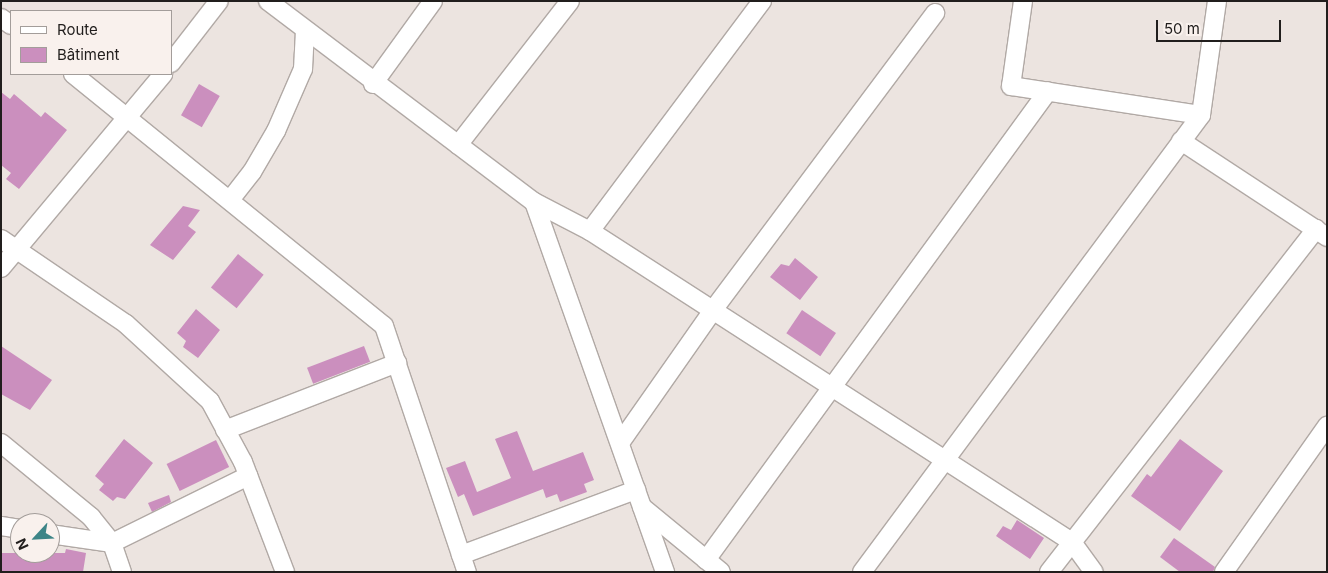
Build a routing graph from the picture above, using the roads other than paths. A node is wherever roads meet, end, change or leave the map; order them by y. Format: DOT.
graph roads {
  1 [pos="219,1"];
  2 [pos="268,1"];
  3 [pos="293,1"];
  4 [pos="434,1"];
  5 [pos="570,1"];
  6 [pos="762,1"];
  7 [pos="1023,1"];
  8 [pos="1217,1"];
  9 [pos="935,13"];
  10 [pos="290,19"];
  11 [pos="305,30"];
  12 [pos="172,62"];
  13 [pos="74,75"];
  14 [pos="162,75"];
  15 [pos="373,84"];
  16 [pos="1048,92"];
  17 [pos="1201,115"];
  18 [pos="128,117"];
  19 [pos="1181,142"];
  20 [pos="458,145"];
  21 [pos="230,200"];
  22 [pos="534,202"];
  23 [pos="590,231"];
  24 [pos="1321,233"];
  25 [pos="1,238"];
  26 [pos="15,250"];
  27 [pos="1,268"];
  28 [pos="713,310"];
  29 [pos="397,362"];
  30 [pos="834,386"];
  31 [pos="1327,426"];
  32 [pos="226,430"];
  33 [pos="1,443"];
  34 [pos="620,443"];
  35 [pos="946,459"];
  36 [pos="248,476"];
  37 [pos="636,490"];
  38 [pos="642,507"];
  39 [pos="60,535"];
  40 [pos="1072,542"];
  41 [pos="112,543"];
  42 [pos="461,555"];
  43 [pos="706,560"];
  44 [pos="122,572"];
  45 [pos="285,572"];
  46 [pos="467,572"];
  47 [pos="665,572"];
  48 [pos="721,572"];
  49 [pos="862,572"];
  50 [pos="1049,572"];
  51 [pos="1094,572"];
  52 [pos="1224,572"];
  1 -- 12 [label="street"];
  2 -- 10 [label="street"];
  3 -- 10 [label="street"];
  4 -- 15 [label="street"];
  5 -- 20 [label="street"];
  6 -- 23 [label="street"];
  7 -- 16 [label="street"];
  8 -- 17 [label="street"];
  9 -- 28 [label="street"];
  10 -- 11 [label="street"];
  11 -- 15 [label="street"];
  11 -- 21 [label="street"];
  13 -- 18 [label="street"];
  14 -- 18 [label="street"];
  15 -- 20 [label="street"];
  16 -- 17 [label="street"];
  16 -- 30 [label="street"];
  17 -- 19 [label="street"];
  18 -- 21 [label="street"];
  18 -- 26 [label="street"];
  19 -- 24 [label="street"];
  19 -- 35 [label="street"];
  20 -- 22 [label="street"];
  21 -- 29 [label="street"];
  22 -- 23 [label="street"];
  22 -- 34 [label="street"];
  23 -- 28 [label="street"];
  24 -- 40 [label="street"];
  25 -- 26 [label="street"];
  26 -- 27 [label="street"];
  26 -- 32 [label="street"];
  28 -- 30 [label="street"];
  28 -- 34 [label="street"];
  29 -- 32 [label="street"];
  29 -- 42 [label="street"];
  30 -- 35 [label="street"];
  30 -- 43 [label="street"];
  31 -- 52 [label="street"];
  32 -- 36 [label="street"];
  33 -- 41 [label="street"];
  34 -- 37 [label="street"];
  35 -- 40 [label="street"];
  35 -- 49 [label="street"];
  36 -- 41 [label="street"];
  36 -- 45 [label="street"];
  37 -- 38 [label="street"];
  37 -- 42 [label="street"];
  38 -- 43 [label="street"];
  38 -- 47 [label="street"];
  39 -- 41 [label="street"];
  40 -- 50 [label="street"];
  40 -- 51 [label="street"];
  41 -- 44 [label="street"];
  42 -- 46 [label="street"];
  43 -- 48 [label="street"];
}
